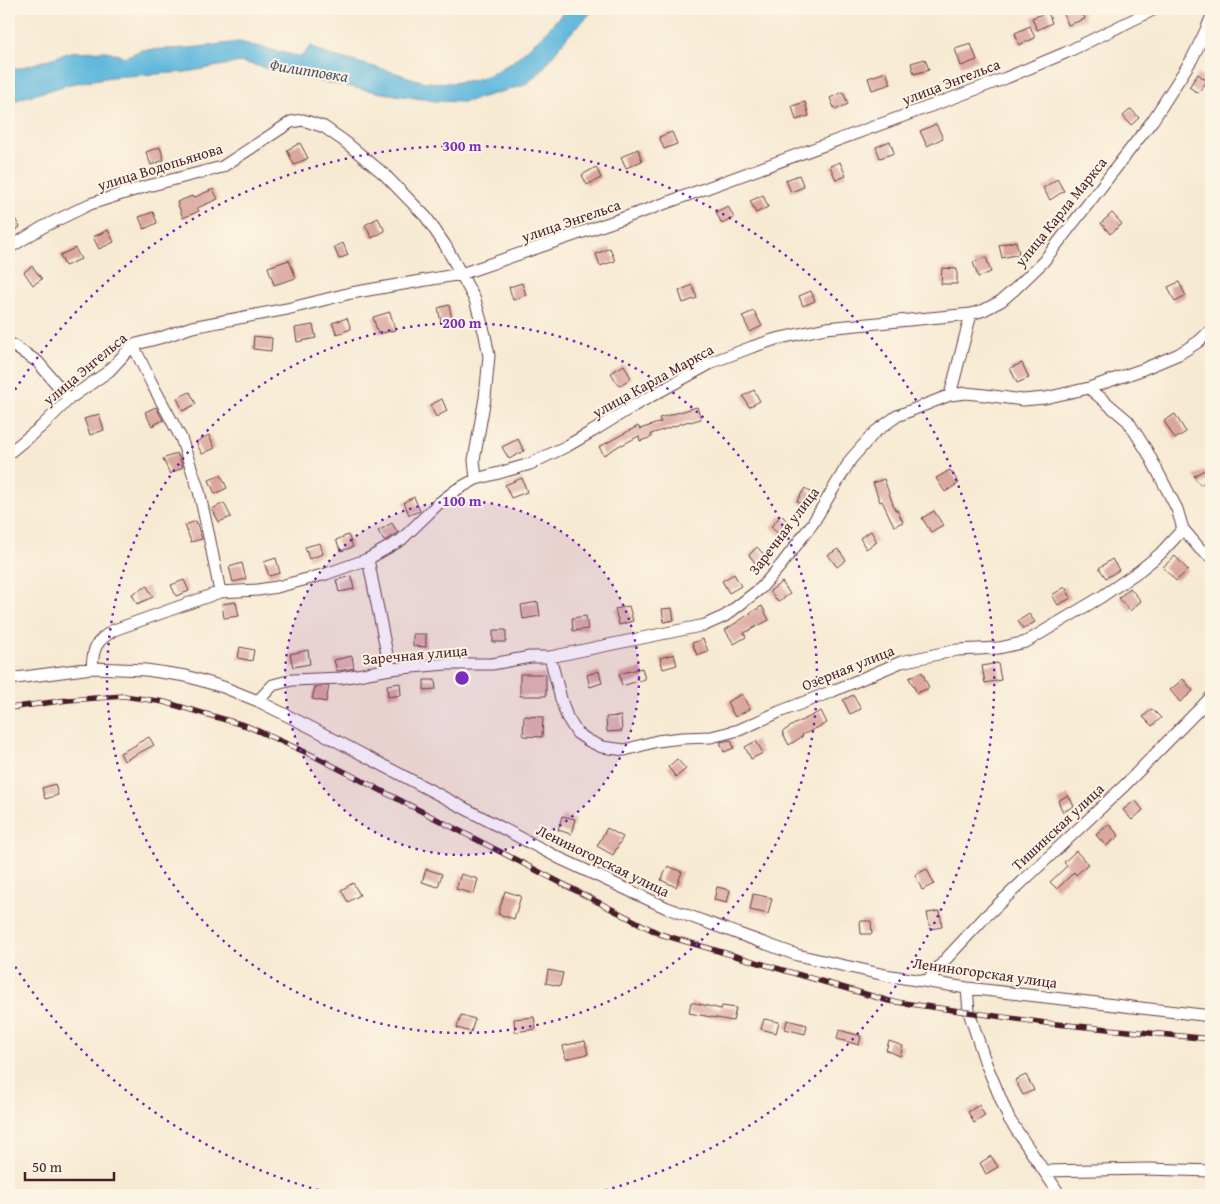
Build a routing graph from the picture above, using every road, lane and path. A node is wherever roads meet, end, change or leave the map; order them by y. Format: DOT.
graph roads {
  1 [pos="1155,9"];
  2 [pos="1211,18"];
  3 [pos="9,248"];
  4 [pos="461,274"];
  5 [pos="971,314"];
  6 [pos="1211,330"];
  7 [pos="9,343"];
  8 [pos="133,345"];
  9 [pos="1089,388"];
  10 [pos="950,394"];
  11 [pos="69,399"];
  12 [pos="9,453"];
  13 [pos="476,479"];
  14 [pos="1183,529"];
  15 [pos="1211,557"];
  16 [pos="368,559"];
  17 [pos="220,592"];
  18 [pos="550,657"];
  19 [pos="92,668"];
  20 [pos="390,669"];
  21 [pos="9,679"];
  22 [pos="1211,697"];
  23 [pos="258,701"];
  24 [pos="927,981"];
  25 [pos="967,988"];
  26 [pos="1211,1016"];
  27 [pos="1211,1171"];
  28 [pos="1044,1172"];
  29 [pos="1060,1195"];
  1 -- 4 [label="street, улица Энгельса"];
  2 -- 5 [label="street, улица Карла Маркса"];
  3 -- 4 [label="street, улица Водопьянова"];
  4 -- 8 [label="street, улица Энгельса"];
  4 -- 13 [label="street, улица Водопьянова"];
  5 -- 10 [label="street"];
  5 -- 13 [label="street, улица Карла Маркса"];
  6 -- 9 [label="street, Заречная улица"];
  7 -- 11 [label="street"];
  8 -- 11 [label="street, улица Энгельса"];
  8 -- 17 [label="street"];
  9 -- 10 [label="street, Заречная улица"];
  9 -- 14 [label="street"];
  10 -- 18 [label="street, Заречная улица"];
  11 -- 12 [label="street, улица Энгельса"];
  13 -- 16 [label="street, улица Карла Маркса"];
  14 -- 15 [label="street"];
  14 -- 18 [label="street, Озерная улица"];
  16 -- 17 [label="street, улица Карла Маркса"];
  16 -- 20 [label="street"];
  17 -- 19 [label="street, улица Карла Маркса"];
  18 -- 20 [label="street, Заречная улица"];
  19 -- 21 [label="street, Лениногорская улица"];
  19 -- 23 [label="street, Лениногорская улица"];
  20 -- 23 [label="street, Заречная улица"];
  22 -- 24 [label="street, Тишинская улица"];
  23 -- 24 [label="street, Лениногорская улица"];
  24 -- 25 [label="street, Лениногорская улица"];
  25 -- 26 [label="street, Лениногорская улица"];
  25 -- 28 [label="street"];
  27 -- 28 [label="street"];
  28 -- 29 [label="street"];
}
